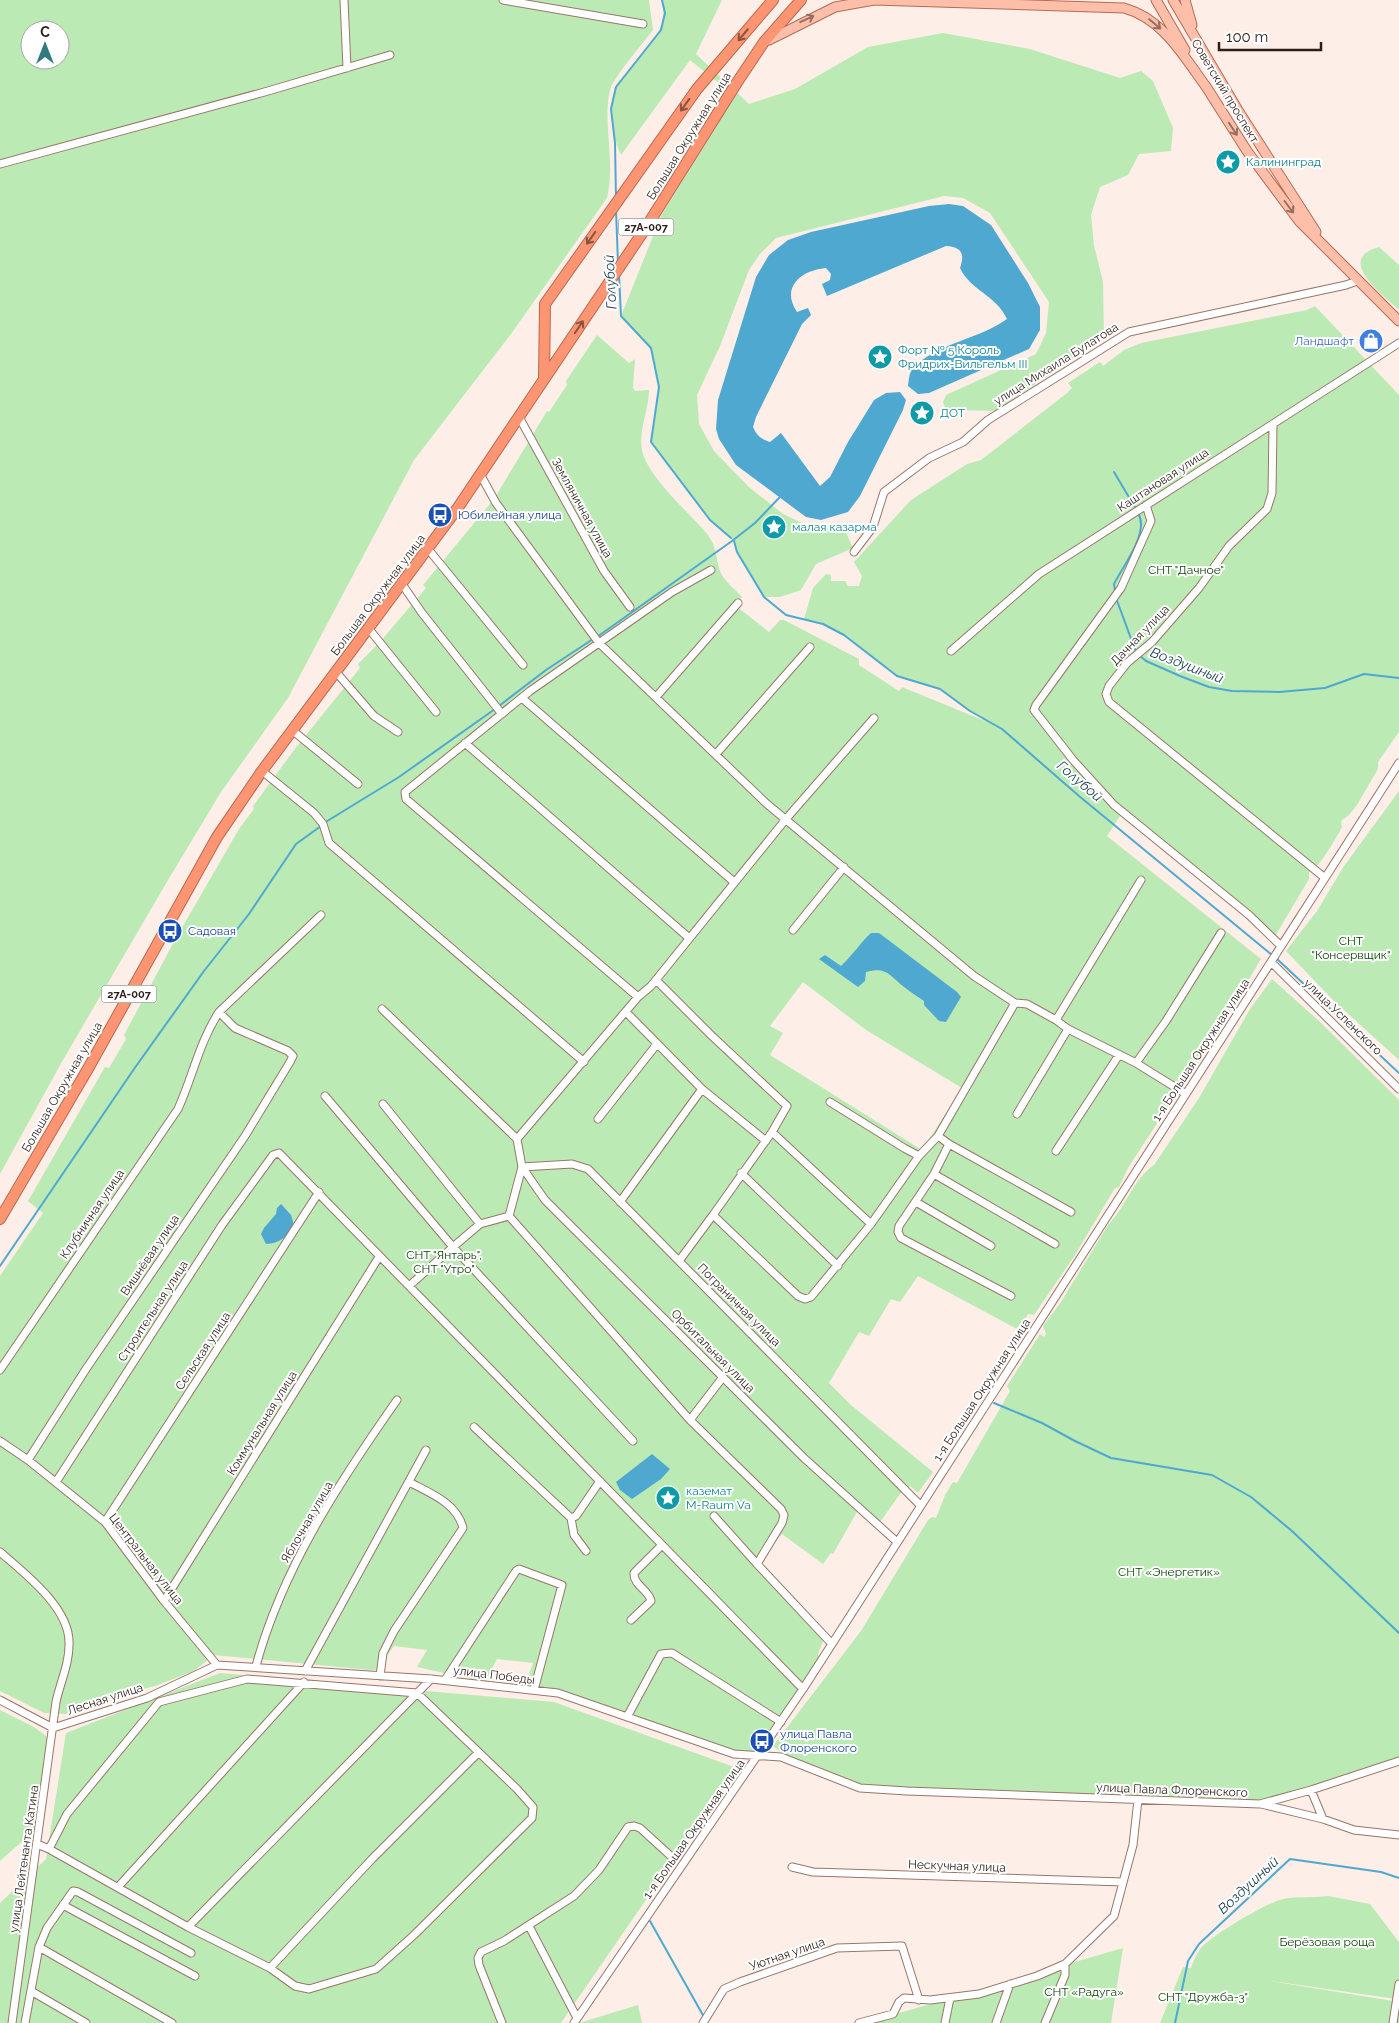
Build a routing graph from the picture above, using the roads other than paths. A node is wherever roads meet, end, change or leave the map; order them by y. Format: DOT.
graph roads {
  1 [pos="344,0"];
  2 [pos="502,0"];
  3 [pos="801,0"];
  4 [pos="1156,0"];
  5 [pos="1173,0"];
  6 [pos="1185,0"];
  7 [pos="772,1"];
  8 [pos="643,24"];
  9 [pos="764,42"];
  10 [pos="1199,44"];
  11 [pos="390,55"];
  12 [pos="347,68"];
  13 [pos="1207,88"];
  14 [pos="0,164"];
  15 [pos="1337,260"];
  16 [pos="1357,281"];
  17 [pos="1399,321"];
  18 [pos="1399,343"];
  19 [pos="544,378"];
  20 [pos="518,417"];
  21 [pos="1273,426"];
  22 [pos="480,474"];
  23 [pos="1146,505"];
  24 [pos="428,549"];
  25 [pos="854,552"];
  26 [pos="711,570"];
  27 [pos="402,584"];
  28 [pos="738,603"];
  29 [pos="630,607"];
  30 [pos="369,629"];
  31 [pos="599,643"];
  32 [pos="810,647"];
  33 [pos="951,651"];
  34 [pos="523,664"];
  35 [pos="336,672"];
  36 [pos="656,696"];
  37 [pos="522,698"];
  38 [pos="436,712"];
  39 [pos="502,714"];
  40 [pos="874,718"];
  41 [pos="292,730"];
  42 [pos="398,732"];
  43 [pos="465,744"];
  44 [pos="716,754"];
  45 [pos="1399,763"];
  46 [pos="262,771"];
  47 [pos="358,784"];
  48 [pos="786,819"];
  49 [pos="844,867"];
  50 [pos="1325,878"];
  51 [pos="1142,880"];
  52 [pos="734,882"];
  53 [pos="321,915"];
  54 [pos="793,930"];
  55 [pos="1221,933"];
  56 [pos="688,937"];
  57 [pos="1279,948"];
  58 [pos="1271,962"];
  59 [pos="656,980"];
  60 [pos="638,997"];
  61 [pos="1015,1003"];
  62 [pos="382,1009"];
  63 [pos="219,1012"];
  64 [pos="626,1012"];
  65 [pos="1056,1020"];
  66 [pos="1068,1029"];
  67 [pos="657,1044"];
  68 [pos="1119,1055"];
  69 [pos="584,1062"];
  70 [pos="1136,1063"];
  71 [pos="1399,1089"];
  72 [pos="702,1090"];
  73 [pos="1186,1094"];
  74 [pos="324,1096"];
  75 [pos="830,1102"];
  76 [pos="383,1104"];
  77 [pos="1017,1114"];
  78 [pos="598,1119"];
  79 [pos="772,1132"];
  80 [pos="938,1136"];
  81 [pos="517,1139"];
  82 [pos="766,1141"];
  83 [pos="949,1144"];
  84 [pos="1056,1150"];
  85 [pos="919,1156"];
  86 [pos="522,1167"];
  87 [pos="741,1173"];
  88 [pos="934,1174"];
  89 [pos="319,1192"];
  90 [pos="620,1202"];
  91 [pos="916,1202"];
  92 [pos="1071,1212"];
  93 [pos="713,1214"];
  94 [pos="509,1216"];
  95 [pos="0,1219"];
  96 [pos="480,1224"];
  97 [pos="870,1224"];
  98 [pos="1055,1244"];
  99 [pos="992,1246"];
  100 [pos="453,1247"];
  101 [pos="380,1257"];
  102 [pos="679,1261"];
  103 [pos="838,1266"];
  104 [pos="409,1286"];
  105 [pos="1011,1296"];
  106 [pos="0,1370"];
  107 [pos="722,1377"];
  108 [pos="397,1400"];
  109 [pos="690,1420"];
  110 [pos="474,1427"];
  111 [pos="633,1441"];
  112 [pos="0,1442"];
  113 [pos="426,1450"];
  114 [pos="28,1460"];
  115 [pos="600,1481"];
  116 [pos="56,1482"];
  117 [pos="409,1482"];
  118 [pos="920,1505"];
  119 [pos="714,1516"];
  120 [pos="571,1518"];
  121 [pos="105,1522"];
  122 [pos="897,1542"];
  123 [pos="662,1545"];
  124 [pos="586,1551"];
  125 [pos="0,1552"];
  126 [pos="757,1564"];
  127 [pos="164,1601"];
  128 [pos="631,1620"];
  129 [pos="832,1644"];
  130 [pos="217,1665"];
  131 [pos="256,1666"];
  132 [pos="305,1671"];
  133 [pos="380,1676"];
  134 [pos="431,1679"];
  135 [pos="445,1680"];
  136 [pos="304,1682"];
  137 [pos="803,1689"];
  138 [pos="534,1690"];
  139 [pos="417,1693"];
  140 [pos="0,1700"];
  141 [pos="627,1717"];
  142 [pos="781,1722"];
  143 [pos="53,1728"];
  144 [pos="478,1753"];
  145 [pos="759,1755"];
  146 [pos="1399,1761"];
  147 [pos="1311,1790"];
  148 [pos="1138,1800"];
  149 [pos="1260,1804"];
  150 [pos="1323,1819"];
  151 [pos="1399,1835"];
  152 [pos="37,1844"];
  153 [pos="49,1849"];
  154 [pos="674,1859"];
  155 [pos="792,1867"];
  156 [pos="1124,1882"];
  157 [pos="118,1887"];
  158 [pos="63,1905"];
  159 [pos="529,1926"];
  160 [pos="188,1927"];
  161 [pos="39,1947"];
  162 [pos="191,1953"];
  163 [pos="1065,1964"];
  164 [pos="270,1968"];
  165 [pos="195,1976"];
  166 [pos="1010,1984"];
  167 [pos="1399,1984"];
  168 [pos="30,1990"];
  169 [pos="950,1998"];
  170 [pos="919,2000"];
  171 [pos="1397,2006"];
  172 [pos="893,2014"];
  173 [pos="574,2021"];
  174 [pos="12,2023"];
  175 [pos="25,2023"];
  176 [pos="86,2023"];
  177 [pos="172,2023"];
  178 [pos="502,2023"];
  179 [pos="702,2023"];
  180 [pos="859,2023"];
  181 [pos="892,2023"];
  182 [pos="944,2023"];
  183 [pos="996,2023"];
  184 [pos="1045,2023"];
  185 [pos="1393,2023"];
  1 -- 12 [label="street"];
  2 -- 8 [label="street"];
  3 -- 9 [label="highway, Большая Окружная улица / 27А-007"];
  4 -- 13 [label="main road, Советский проспект"];
  5 -- 10 [label="main road, Советский проспект"];
  6 -- 10 [label="main road"];
  7 -- 19 [label="highway, one-way"];
  9 -- 13 [label="main road, one-way"];
  19 -- 9 [label="highway, Большая Окружная улица / 27А-007, one-way"];
  10 -- 15 [label="main road, Советский проспект"];
  11 -- 12 [label="street"];
  12 -- 14 [label="street"];
  13 -- 15 [label="main road, Советский проспект, one-way"];
  15 -- 16 [label="main road, Советский проспект"];
  16 -- 17 [label="main road, Советский проспект"];
  16 -- 25 [label="street, улица Михаила Булатова"];
  18 -- 21 [label="street, Каштановая улица"];
  19 -- 20 [label="highway, Большая Окружная улица / 27А-007"];
  20 -- 22 [label="highway, Большая Окружная улица / 27А-007"];
  20 -- 29 [label="street, Земляничная улица"];
  21 -- 23 [label="street, Каштановая улица"];
  21 -- 50 [label="street, Дачная улица"];
  22 -- 24 [label="highway, Большая Окружная улица / 27А-007"];
  22 -- 31 [label="street"];
  23 -- 33 [label="street, Каштановая улица"];
  23 -- 57 [label="street"];
  24 -- 27 [label="highway, Большая Окружная улица / 27А-007"];
  24 -- 34 [label="street"];
  26 -- 31 [label="street"];
  27 -- 30 [label="highway, Большая Окружная улица / 27А-007"];
  27 -- 39 [label="street"];
  28 -- 36 [label="street"];
  30 -- 35 [label="highway, Большая Окружная улица / 27А-007"];
  30 -- 38 [label="street"];
  31 -- 36 [label="street"];
  31 -- 37 [label="street"];
  32 -- 44 [label="street"];
  35 -- 41 [label="highway, Большая Окружная улица / 27А-007"];
  35 -- 42 [label="street"];
  36 -- 44 [label="street"];
  37 -- 39 [label="street"];
  37 -- 52 [label="street"];
  39 -- 43 [label="street"];
  40 -- 48 [label="street"];
  41 -- 46 [label="highway, Большая Окружная улица / 27А-007"];
  41 -- 47 [label="street"];
  43 -- 56 [label="street"];
  43 -- 60 [label="street"];
  44 -- 48 [label="street"];
  45 -- 50 [label="street, 1-я Большая Окружная улица"];
  46 -- 69 [label="street"];
  46 -- 95 [label="highway, Большая Окружная улица / 27А-007"];
  48 -- 49 [label="street"];
  48 -- 52 [label="street"];
  49 -- 54 [label="street"];
  49 -- 61 [label="street"];
  50 -- 57 [label="street, 1-я Большая Окружная улица"];
  51 -- 65 [label="street"];
  52 -- 56 [label="street"];
  53 -- 63 [label="street, Клубничная улица"];
  55 -- 70 [label="street"];
  56 -- 59 [label="street"];
  57 -- 58 [label="street, 1-я Большая Окружная улица"];
  58 -- 71 [label="street, улица Успенского"];
  58 -- 73 [label="street, 1-я Большая Окружная улица"];
  59 -- 60 [label="street"];
  59 -- 79 [label="street"];
  60 -- 64 [label="street"];
  61 -- 65 [label="street"];
  61 -- 80 [label="street"];
  62 -- 81 [label="street"];
  63 -- 106 [label="street, Клубничная улица"];
  63 -- 114 [label="street, Вишнёвая улица"];
  64 -- 67 [label="street"];
  64 -- 69 [label="street"];
  65 -- 66 [label="street"];
  66 -- 68 [label="street"];
  66 -- 77 [label="street"];
  67 -- 72 [label="street"];
  67 -- 78 [label="street"];
  68 -- 70 [label="street"];
  68 -- 84 [label="street"];
  69 -- 81 [label="street"];
  70 -- 73 [label="street"];
  72 -- 82 [label="street"];
  72 -- 90 [label="street"];
  73 -- 118 [label="street, 1-я Большая Окружная улица"];
  74 -- 100 [label="street"];
  75 -- 85 [label="street"];
  76 -- 96 [label="street"];
  79 -- 82 [label="street"];
  79 -- 97 [label="street"];
  80 -- 83 [label="street"];
  80 -- 85 [label="street"];
  81 -- 86 [label="street"];
  82 -- 87 [label="street"];
  83 -- 88 [label="street"];
  83 -- 92 [label="street"];
  85 -- 97 [label="street"];
  86 -- 90 [label="street, Пограничная улица"];
  86 -- 94 [label="street"];
  86 -- 107 [label="street, Орбитальная улица"];
  87 -- 93 [label="street"];
  87 -- 103 [label="street"];
  88 -- 91 [label="street"];
  88 -- 98 [label="street"];
  89 -- 101 [label="street"];
  89 -- 116 [label="street, Строительная улица"];
  89 -- 121 [label="street, Сельская улица"];
  90 -- 102 [label="street, Пограничная улица"];
  91 -- 99 [label="street"];
  91 -- 105 [label="street"];
  93 -- 102 [label="street"];
  93 -- 103 [label="street"];
  94 -- 96 [label="street"];
  94 -- 109 [label="street"];
  96 -- 100 [label="street"];
  97 -- 103 [label="street"];
  100 -- 104 [label="street"];
  100 -- 111 [label="street"];
  101 -- 104 [label="street"];
  101 -- 127 [label="street, Коммунальная улица"];
  102 -- 118 [label="street, Пограничная улица"];
  104 -- 115 [label="street"];
  107 -- 109 [label="street"];
  107 -- 122 [label="street, Орбитальная улица"];
  108 -- 131 [label="street, Яблочная улица"];
  109 -- 126 [label="street"];
  110 -- 120 [label="street"];
  112 -- 114 [label="street, Центральная улица"];
  113 -- 117 [label="street"];
  114 -- 116 [label="street, Центральная улица"];
  115 -- 120 [label="street"];
  115 -- 123 [label="street"];
  116 -- 121 [label="street, Центральная улица"];
  117 -- 132 [label="street"];
  117 -- 133 [label="street"];
  118 -- 122 [label="street, 1-я Большая Окружная улица"];
  119 -- 126 [label="street"];
  120 -- 124 [label="street"];
  121 -- 127 [label="street, Центральная улица"];
  122 -- 129 [label="street, 1-я Большая Окружная улица"];
  123 -- 128 [label="street"];
  123 -- 137 [label="street"];
  125 -- 143 [label="street, улица Лейтенанта Катина"];
  126 -- 129 [label="street"];
  127 -- 130 [label="street, Центральная улица"];
  129 -- 137 [label="street, 1-я Большая Окружная улица"];
  130 -- 131 [label="street, улица Победы"];
  130 -- 143 [label="street, Лесная улица"];
  131 -- 132 [label="street, улица Победы"];
  132 -- 133 [label="street, улица Победы"];
  133 -- 134 [label="street, улица Победы"];
  134 -- 135 [label="street, улица Победы"];
  134 -- 139 [label="street"];
  135 -- 138 [label="street, улица Победы"];
  135 -- 138 [label="street"];
  136 -- 139 [label="street"];
  136 -- 153 [label="street"];
  136 -- 157 [label="street"];
  137 -- 142 [label="street, 1-я Большая Окружная улица"];
  138 -- 141 [label="street, улица Победы"];
  139 -- 144 [label="street"];
  139 -- 160 [label="street"];
  140 -- 143 [label="street"];
  141 -- 142 [label="street"];
  141 -- 145 [label="street, улица Победы"];
  142 -- 145 [label="street, 1-я Большая Окружная улица"];
  143 -- 152 [label="street, улица Лейтенанта Катина"];
  144 -- 164 [label="street"];
  144 -- 164 [label="street"];
  145 -- 148 [label="street, улица Павла Флоренского"];
  145 -- 173 [label="street, 1-я Большая Окружная улица"];
  146 -- 147 [label="street, улица Павла Флоренского"];
  147 -- 149 [label="street, улица Павла Флоренского"];
  147 -- 150 [label="street"];
  148 -- 149 [label="street, улица Павла Флоренского"];
  148 -- 156 [label="street"];
  149 -- 150 [label="street, улица Павла Флоренского"];
  150 -- 151 [label="street, улица Павла Флоренского"];
  152 -- 153 [label="street"];
  152 -- 174 [label="street, улица Лейтенанта Катина"];
  153 -- 157 [label="street"];
  154 -- 159 [label="street"];
  155 -- 156 [label="street, Нескучная улица"];
  156 -- 163 [label="street"];
  157 -- 160 [label="street"];
  158 -- 161 [label="street"];
  158 -- 162 [label="street"];
  158 -- 165 [label="street"];
  159 -- 173 [label="street"];
  159 -- 178 [label="street"];
  160 -- 164 [label="street"];
  161 -- 168 [label="street"];
  161 -- 177 [label="street"];
  163 -- 166 [label="street"];
  163 -- 184 [label="street"];
  166 -- 169 [label="street"];
  166 -- 183 [label="street"];
  167 -- 171 [label="street"];
  168 -- 175 [label="street"];
  168 -- 176 [label="street"];
  169 -- 170 [label="street"];
  169 -- 182 [label="street"];
  170 -- 172 [label="street"];
  170 -- 179 [label="street, Уютная улица"];
  171 -- 185 [label="street"];
  172 -- 180 [label="street"];
  172 -- 181 [label="street"];
}
